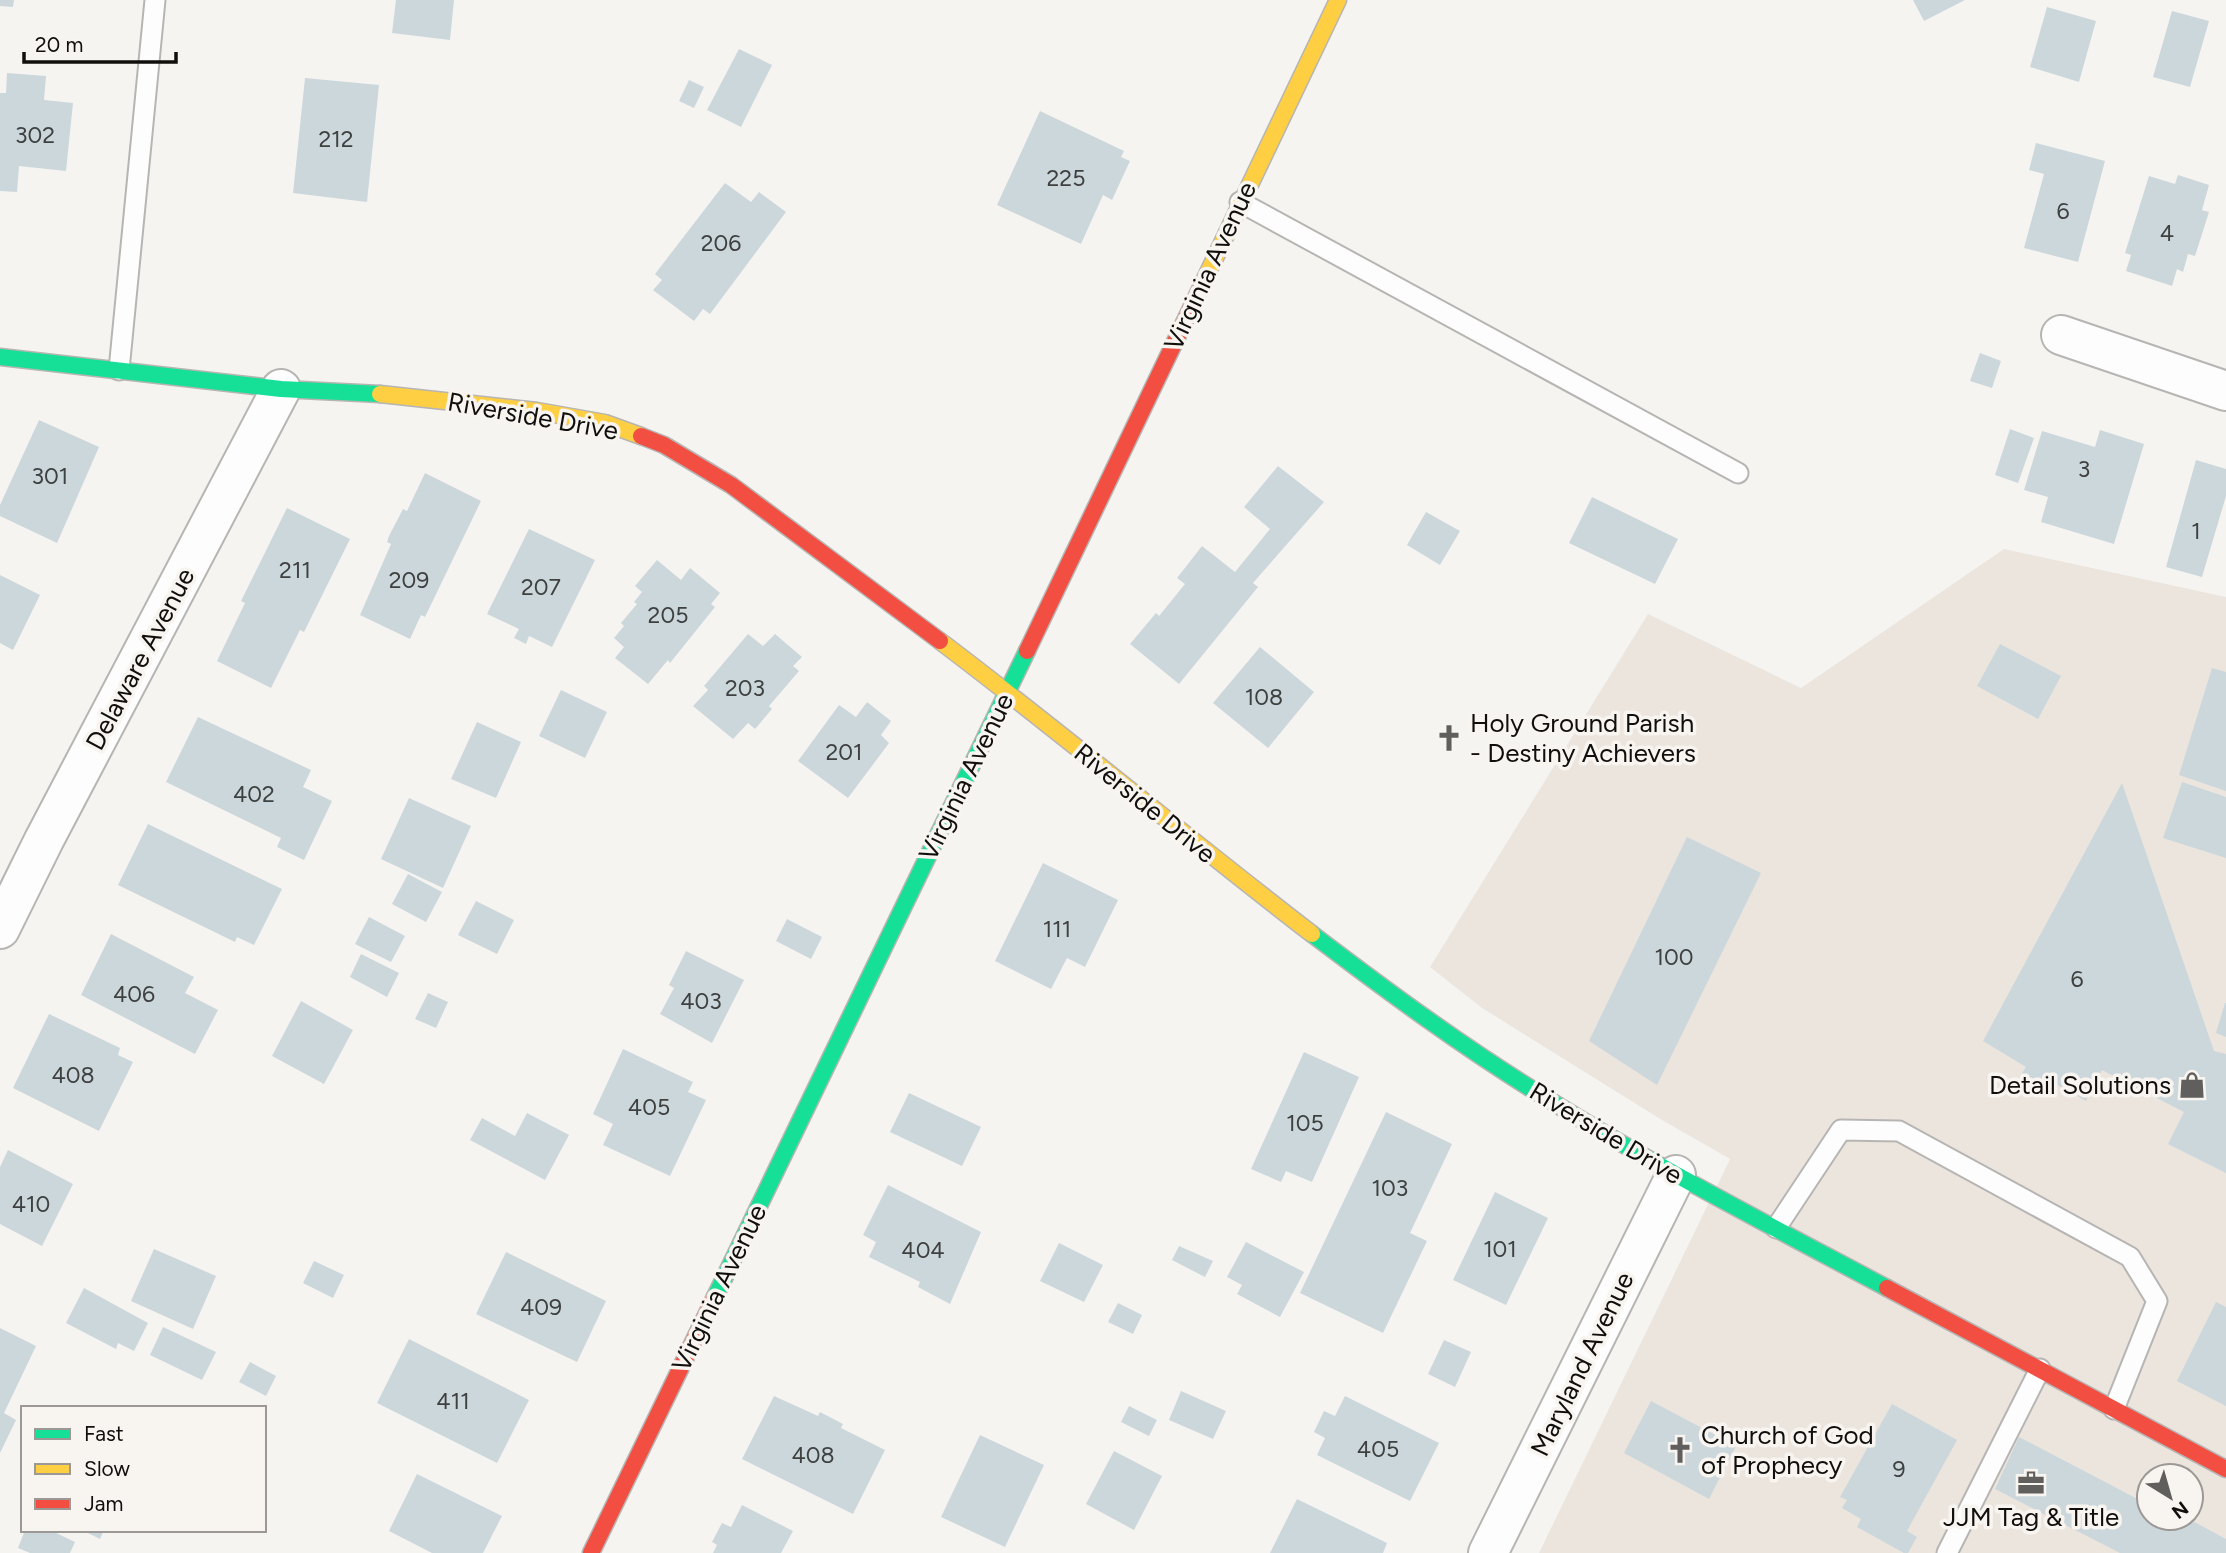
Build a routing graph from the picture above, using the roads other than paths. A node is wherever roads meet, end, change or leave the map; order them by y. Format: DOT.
graph roads {
  1 [pos="155,0"];
  2 [pos="1338,0"];
  3 [pos="1240,202"];
  4 [pos="2061,335"];
  5 [pos="0,356"];
  6 [pos="120,370"];
  7 [pos="281,389"];
  8 [pos="2226,391"];
  9 [pos="1738,473"];
  10 [pos="1007,692"];
  11 [pos="0,929"];
  12 [pos="1675,1175"];
  13 [pos="1776,1228"];
  14 [pos="2040,1369"];
  15 [pos="2114,1409"];
  16 [pos="2226,1469"];
  17 [pos="591,1553"];
  18 [pos="1488,1553"];
  19 [pos="1947,1553"];
  1 -- 6 [label="lane"];
  2 -- 3 [label="street, Virginia Avenue"];
  3 -- 9 [label="lane"];
  3 -- 10 [label="street, Virginia Avenue"];
  4 -- 8 [label="street"];
  5 -- 6 [label="street, Riverside Drive"];
  6 -- 7 [label="street, Riverside Drive"];
  7 -- 10 [label="street, Riverside Drive"];
  7 -- 11 [label="street, Delaware Avenue"];
  10 -- 12 [label="street, Riverside Drive"];
  10 -- 17 [label="street, Virginia Avenue"];
  12 -- 13 [label="street, Riverside Drive"];
  12 -- 18 [label="street, Maryland Avenue"];
  13 -- 14 [label="street, Riverside Drive"];
  13 -- 15 [label="lane"];
  14 -- 15 [label="street, Riverside Drive"];
  14 -- 19 [label="lane"];
  15 -- 16 [label="street, Riverside Drive"];
}
